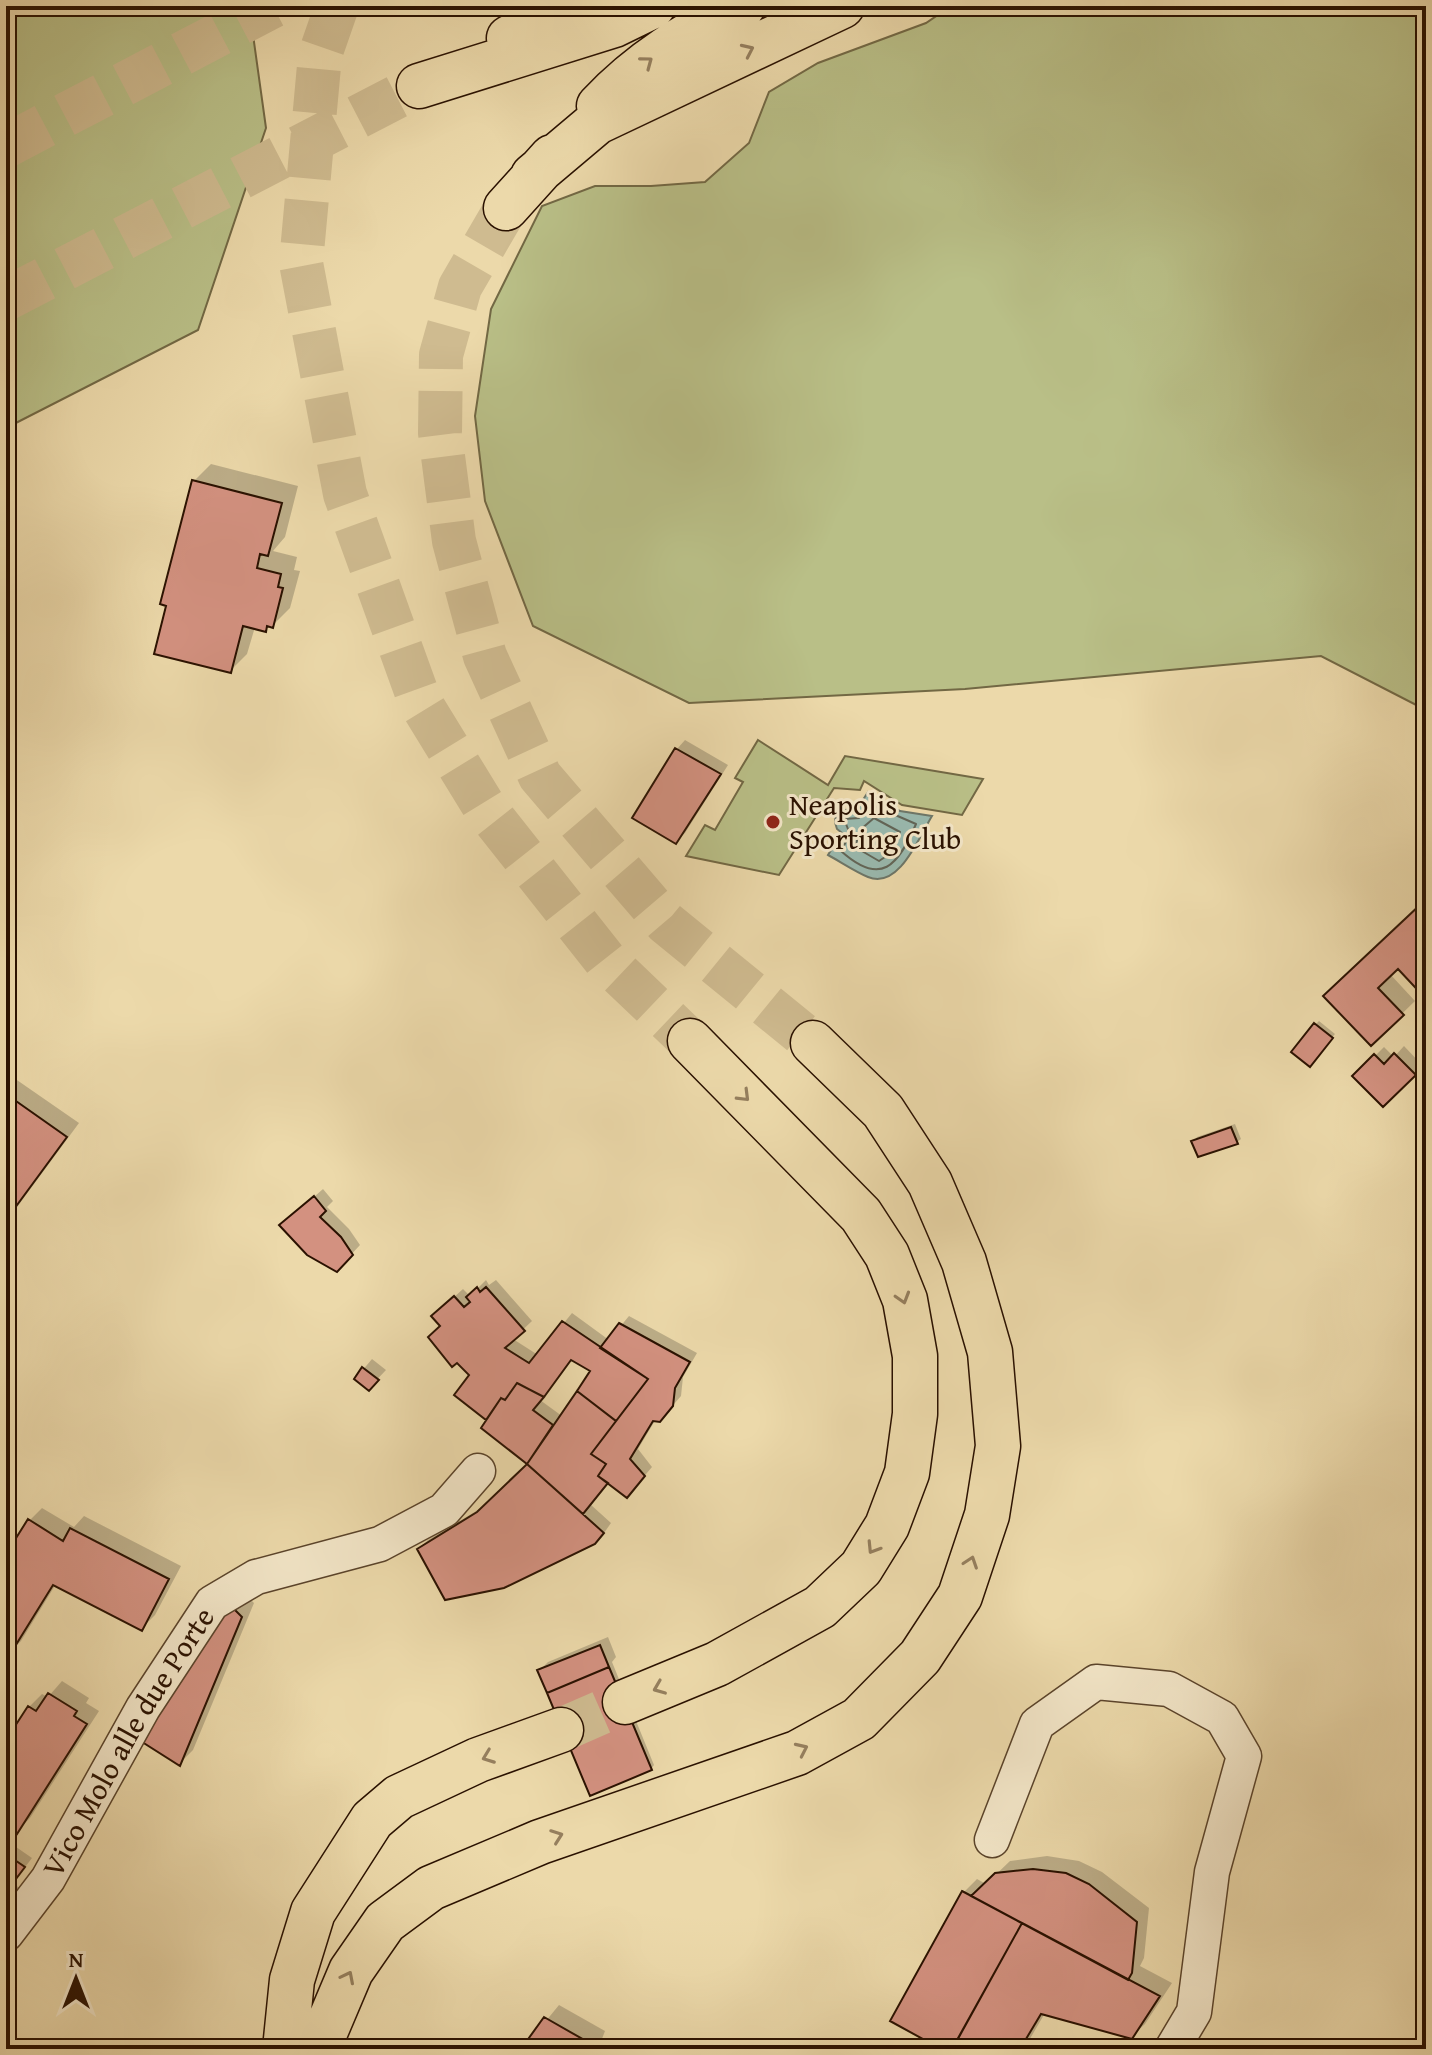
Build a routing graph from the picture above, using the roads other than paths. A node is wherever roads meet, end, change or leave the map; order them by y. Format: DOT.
graph roads {
  1 [pos="567,6"];
  2 [pos="653,6"];
  3 [pos="743,6"];
  4 [pos="842,6"];
  5 [pos="690,1041"];
  6 [pos="813,1043"];
  7 [pos="478,1471"];
  8 [pos="625,1702"];
  9 [pos="561,1730"];
  10 [pos="992,1840"];
  11 [pos="6,1934"];
  12 [pos="285,2049"];
  13 [pos="318,2049"];
  14 [pos="1172,2049"];
  1 -- 2 [label="highway"];
  3 -- 4 [label="highway"];
  5 -- 8 [label="highway, one-way"];
  13 -- 6 [label="highway, one-way"];
  7 -- 11 [label="street, Vico Molo alle due Porte"];
  9 -- 12 [label="highway, one-way"];
  10 -- 14 [label="street"];
}
